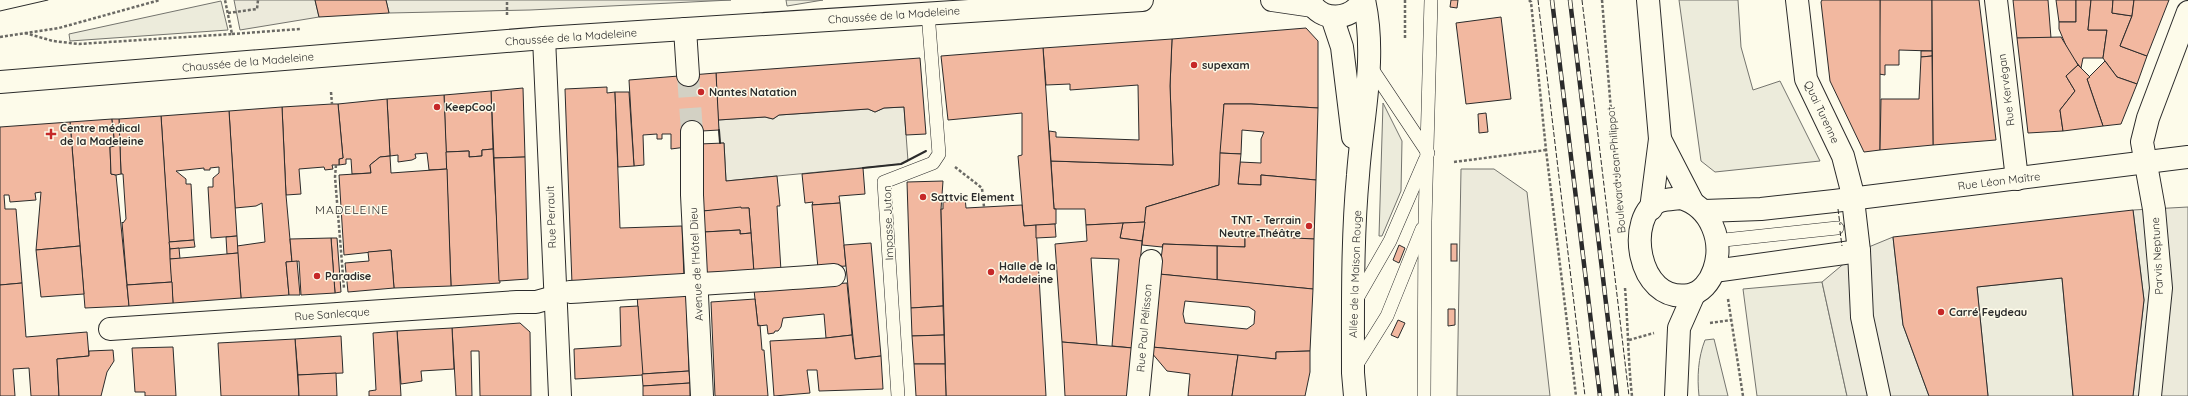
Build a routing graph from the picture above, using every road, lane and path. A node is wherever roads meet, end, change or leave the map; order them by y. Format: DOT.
graph roads {
  1 [pos="160,0"];
  2 [pos="225,0"];
  3 [pos="258,0"];
  4 [pos="507,0"];
  5 [pos="1142,0"];
  6 [pos="1272,0"];
  7 [pos="1364,0"];
  8 [pos="1405,0"];
  9 [pos="1431,0"];
  10 [pos="1529,0"];
  11 [pos="1602,0"];
  12 [pos="1648,0"];
  13 [pos="1797,0"];
  14 [pos="1996,0"];
  15 [pos="1311,3"];
  16 [pos="2188,12"];
  17 [pos="928,13"];
  18 [pos="228,14"];
  19 [pos="507,14"];
  20 [pos="1332,17"];
  21 [pos="685,29"];
  22 [pos="25,33"];
  23 [pos="0,37"];
  24 [pos="544,38"];
  25 [pos="1405,38"];
  26 [pos="1369,65"];
  27 [pos="688,75"];
  28 [pos="0,82"];
  29 [pos="331,92"];
  30 [pos="332,104"];
  31 [pos="692,132"];
  32 [pos="1660,139"];
  33 [pos="1546,150"];
  34 [pos="1428,153"];
  35 [pos="939,154"];
  36 [pos="2188,157"];
  37 [pos="1454,162"];
  38 [pos="2144,164"];
  39 [pos="336,165"];
  40 [pos="1358,176"];
  41 [pos="2017,179"];
  42 [pos="1853,199"];
  43 [pos="1698,206"];
  44 [pos="984,207"];
  45 [pos="1651,209"];
  46 [pos="1619,214"];
  47 [pos="1425,221"];
  48 [pos="1837,228"];
  49 [pos="1716,241"];
  50 [pos="1859,251"];
  51 [pos="1151,260"];
  52 [pos="1714,271"];
  53 [pos="834,275"];
  54 [pos="698,285"];
  55 [pos="1625,285"];
  56 [pos="344,292"];
  57 [pos="562,294"];
  58 [pos="1668,294"];
  59 [pos="1694,294"];
  60 [pos="1728,294"];
  61 [pos="1353,306"];
  62 [pos="1678,328"];
  63 [pos="110,329"];
  64 [pos="1352,372"];
  65 [pos="560,396"];
  66 [pos="702,396"];
  67 [pos="898,396"];
  68 [pos="1138,396"];
  69 [pos="1355,396"];
  70 [pos="1424,396"];
  71 [pos="1576,396"];
  72 [pos="1632,396"];
  73 [pos="1676,396"];
  74 [pos="1743,396"];
  75 [pos="1879,396"];
  76 [pos="2150,396"];
  1 -- 22 [label="path"];
  2 -- 18 [label="path"];
  3 -- 18 [label="path"];
  4 -- 19 [label="path"];
  5 -- 17 [label="street, Chaussée de la Madeleine"];
  6 -- 15 [label="street"];
  7 -- 20 [label="street"];
  7 -- 26 [label="street, Allée de la Maison Rouge"];
  8 -- 25 [label="path"];
  9 -- 34 [label="lane"];
  10 -- 33 [label="path"];
  11 -- 46 [label="path, Boulevard Jean Philippot"];
  12 -- 32 [label="street"];
  13 -- 42 [label="street, Quai Turenne"];
  14 -- 41 [label="street, Rue Kervégan"];
  15 -- 20 [label="street"];
  16 -- 38 [label="street"];
  17 -- 21 [label="street, Chaussée de la Madeleine"];
  17 -- 35 [label="lane"];
  18 -- 22 [label="path"];
  20 -- 40 [label="street, Allée de la Maison Rouge"];
  21 -- 24 [label="street, Chaussée de la Madeleine"];
  21 -- 27 [label="street"];
  22 -- 23 [label="path"];
  24 -- 28 [label="street, Chaussée de la Madeleine"];
  24 -- 57 [label="street, Rue Perrault"];
  26 -- 34 [label="lane"];
  26 -- 40 [label="street, Allée de la Maison Rouge"];
  29 -- 30 [label="path"];
  31 -- 54 [label="street, Avenue de l'Hôtel Dieu"];
  32 -- 43 [label="street"];
  32 -- 45 [label="street"];
  33 -- 37 [label="path"];
  33 -- 71 [label="path"];
  34 -- 47 [label="lane"];
  34 -- 61 [label="lane"];
  35 -- 44 [label="path"];
  35 -- 67 [label="lane, Impasse Juton"];
  36 -- 38 [label="street, Rue Léon Maître"];
  38 -- 41 [label="street, Rue Léon Maître"];
  38 -- 76 [label="street, Parvis Neptune"];
  39 -- 56 [label="path"];
  40 -- 61 [label="street, Allée de la Maison Rouge"];
  41 -- 42 [label="street, Rue Léon Maître"];
  42 -- 43 [label="street, Rue Léon Maître"];
  42 -- 50 [label="street"];
  43 -- 45 [label="street"];
  43 -- 49 [label="street"];
  45 -- 58 [label="street"];
  47 -- 64 [label="lane"];
  47 -- 70 [label="lane"];
  48 -- 49 [label="lane"];
  49 -- 52 [label="street"];
  50 -- 52 [label="street"];
  50 -- 75 [label="street"];
  51 -- 68 [label="street, Rue Paul Pélisson"];
  52 -- 59 [label="street"];
  53 -- 54 [label="street, Rue Sanlecque"];
  54 -- 57 [label="street, Rue Sanlecque"];
  54 -- 66 [label="street, Avenue de l'Hôtel Dieu"];
  55 -- 72 [label="path"];
  57 -- 63 [label="street, Rue Sanlecque"];
  57 -- 65 [label="street, Rue Perrault"];
  58 -- 59 [label="street"];
  58 -- 62 [label="street"];
  59 -- 62 [label="street"];
  60 -- 74 [label="path"];
  61 -- 64 [label="street, Allée de la Maison Rouge"];
  62 -- 73 [label="street"];
  64 -- 69 [label="street, Allée de la Maison Rouge"];
}
